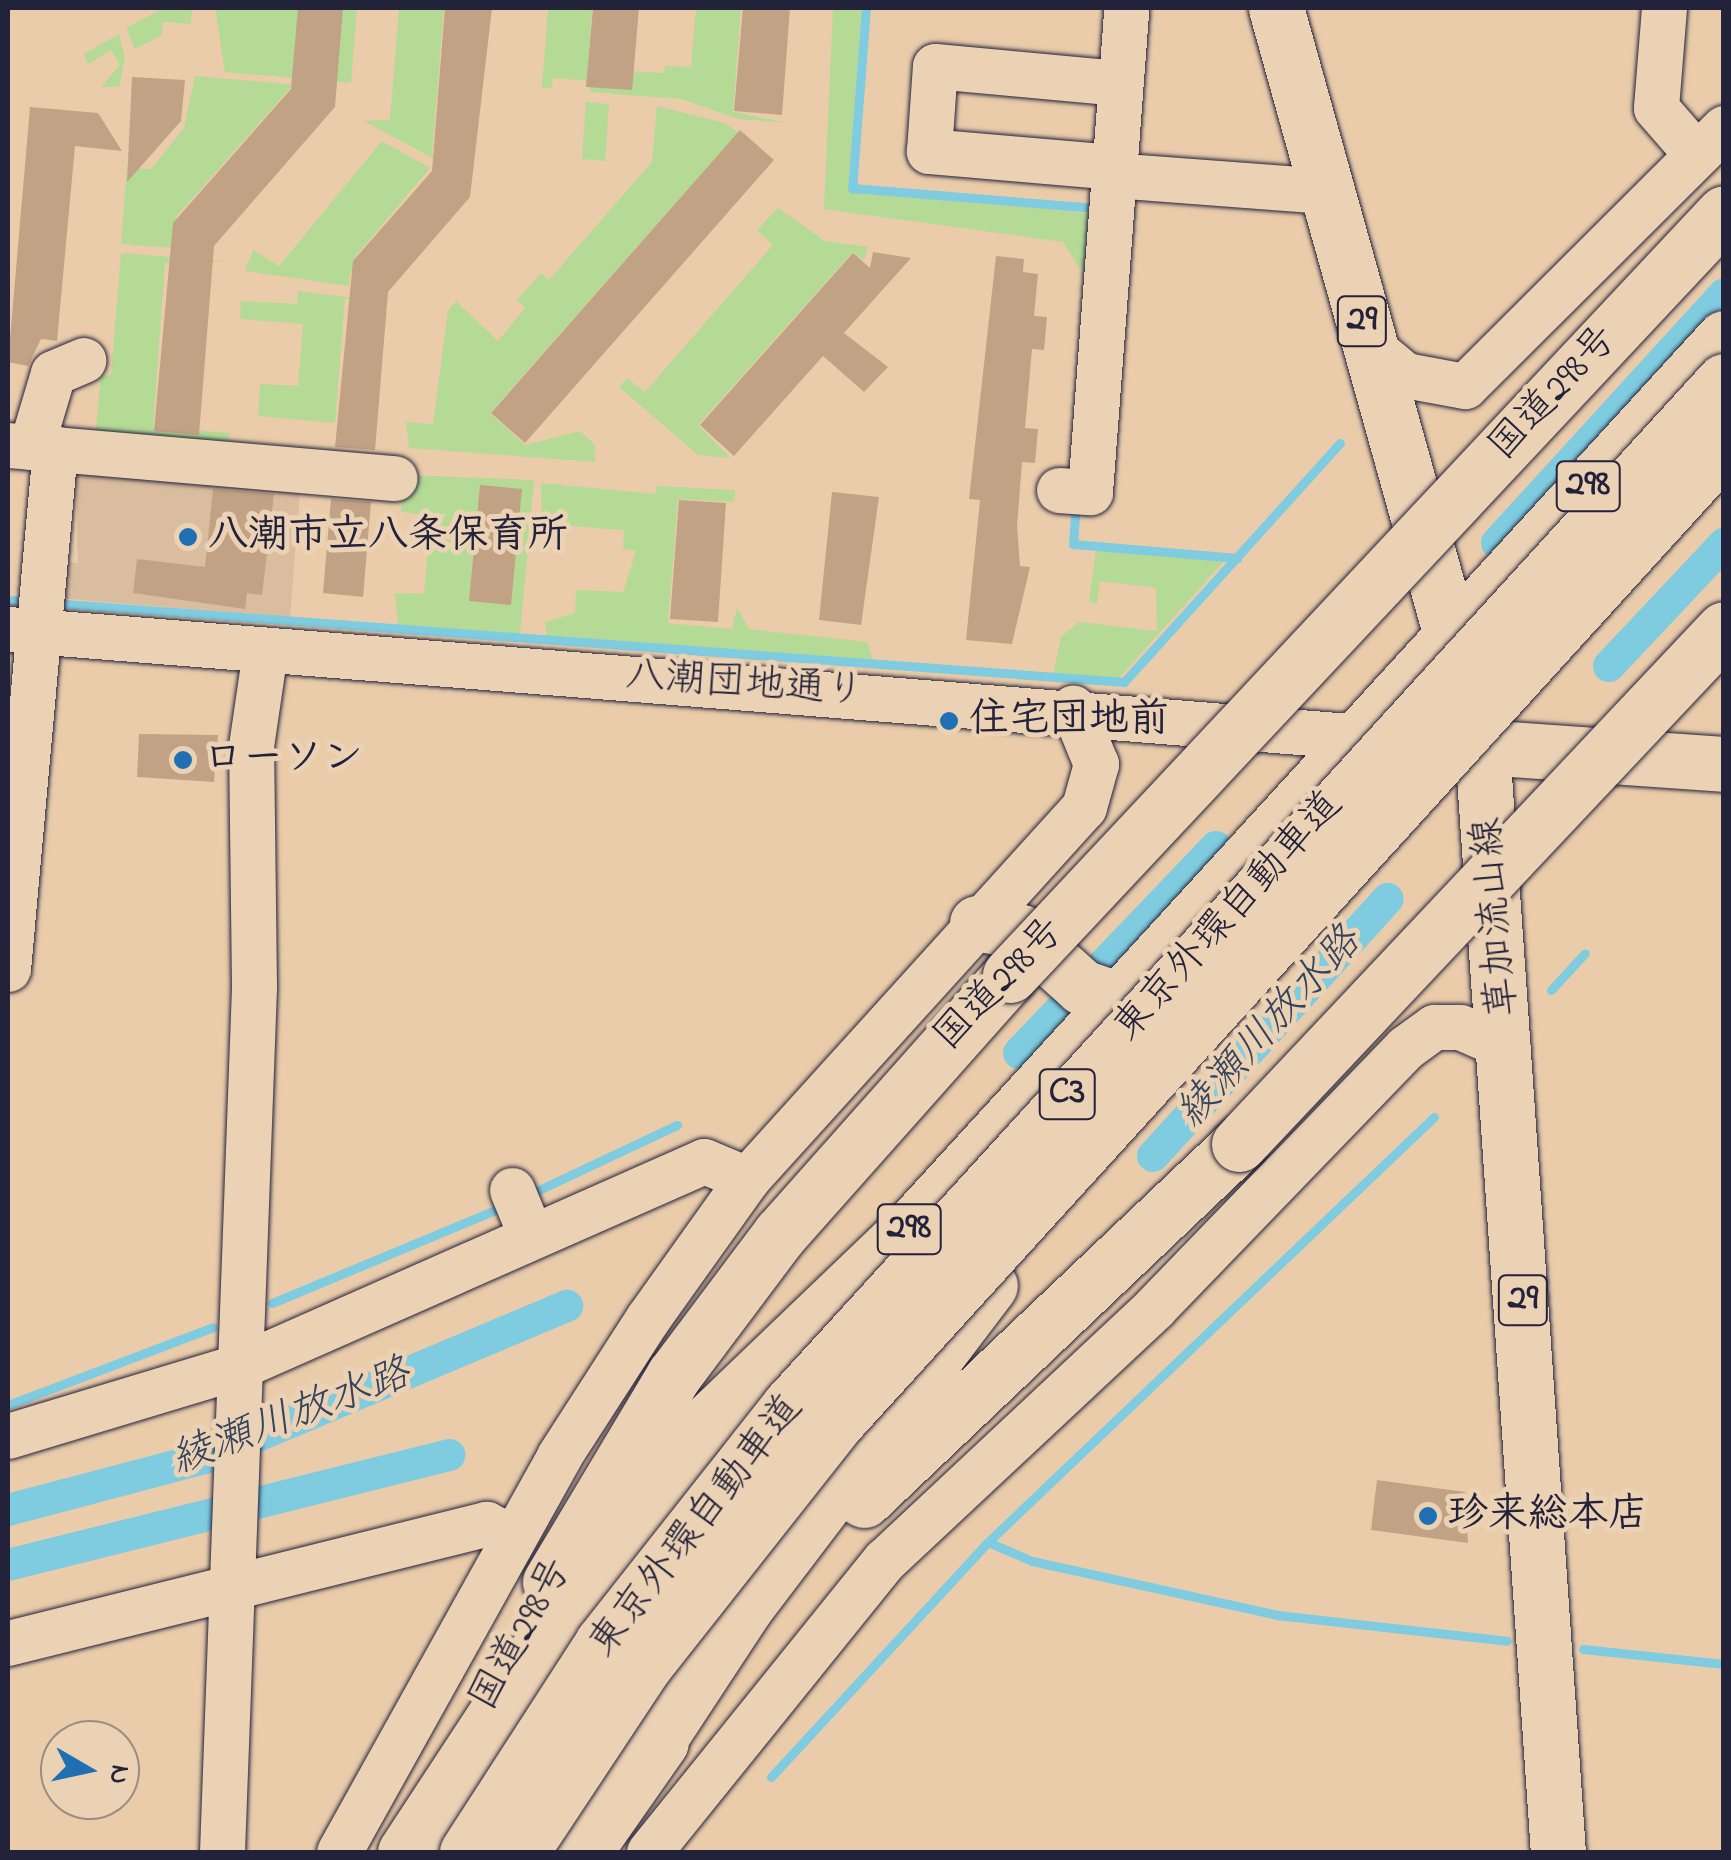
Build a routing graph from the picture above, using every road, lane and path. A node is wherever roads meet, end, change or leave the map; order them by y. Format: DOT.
graph roads {
  1 [pos="1126,8"];
  2 [pos="1276,8"];
  3 [pos="1664,8"];
  4 [pos="1120,83"];
  5 [pos="1710,142"];
  6 [pos="1114,171"];
  7 [pos="1326,191"];
  8 [pos="1724,213"];
  9 [pos="1724,338"];
  10 [pos="1369,346"];
  11 [pos="82,360"];
  12 [pos="1724,381"];
  13 [pos="31,447"];
  14 [pos="1724,447"];
  15 [pos="395,478"];
  16 [pos="1724,488"];
  17 [pos="1059,490"];
  18 [pos="1724,629"];
  19 [pos="22,630"];
  20 [pos="1452,634"];
  21 [pos="266,650"];
  22 [pos="1072,708"];
  23 [pos="1357,737"];
  24 [pos="1482,748"];
  25 [pos="1724,764"];
  26 [pos="978,924"];
  27 [pos="8,969"];
  28 [pos="1119,1000"];
  29 [pos="1508,1048"];
  30 [pos="748,1179"];
  31 [pos="239,1388"];
  32 [pos="8,1436"];
  33 [pos="513,1537"];
  34 [pos="234,1568"];
  35 [pos="8,1643"];
  36 [pos="640,1768"];
  37 [pos="222,1852"];
  38 [pos="339,1852"];
  39 [pos="404,1852"];
  40 [pos="467,1852"];
  41 [pos="521,1852"];
  42 [pos="584,1852"];
  43 [pos="649,1852"];
  44 [pos="1558,1852"];
  1 -- 4 [label="street"];
  2 -- 7 [label="main road, 草加流山線 / 29"];
  3 -- 5 [label="street"];
  4 -- 6 [label="street"];
  4 -- 6 [label="street"];
  5 -- 10 [label="street"];
  6 -- 7 [label="street"];
  6 -- 17 [label="street"];
  7 -- 10 [label="main road, 草加流山線 / 29"];
  8 -- 39 [label="main road, 国道298号 / 298, bridge"];
  9 -- 20 [label="main road, 国道298号 / 298"];
  10 -- 20 [label="main road, 草加流山線 / 29"];
  11 -- 13 [label="street"];
  12 -- 40 [label="main road, 東京外環自動車道 / C3, bridge"];
  13 -- 15 [label="street"];
  13 -- 19 [label="street"];
  14 -- 41 [label="main road, 東京外環自動車道 / C3, bridge"];
  16 -- 24 [label="main road, 298"];
  18 -- 36 [label="main road, 298, bridge"];
  19 -- 21 [label="street, 八潮団地通り"];
  19 -- 27 [label="street"];
  20 -- 23 [label="main road, 国道298号 / 298"];
  20 -- 24 [label="main road, 草加流山線 / 29"];
  21 -- 22 [label="street, 八潮団地通り"];
  21 -- 31 [label="street"];
  22 -- 23 [label="street, 八潮団地通り"];
  22 -- 26 [label="street"];
  23 -- 24 [label="street, 八潮団地通り"];
  23 -- 28 [label="main road, 国道298号 / 298"];
  24 -- 25 [label="main road"];
  24 -- 29 [label="main road, 草加流山線 / 29"];
  24 -- 36 [label="main road, 298"];
  26 -- 28 [label="main road"];
  26 -- 30 [label="street"];
  28 -- 39 [label="main road, 国道298号 / 298"];
  29 -- 43 [label="street"];
  29 -- 44 [label="main road, 草加流山線 / 29"];
  30 -- 31 [label="street"];
  30 -- 33 [label="street"];
  31 -- 32 [label="street"];
  31 -- 34 [label="street"];
  33 -- 34 [label="street"];
  33 -- 38 [label="street"];
  34 -- 35 [label="street"];
  34 -- 37 [label="street"];
  36 -- 42 [label="main road, 298"];
}
